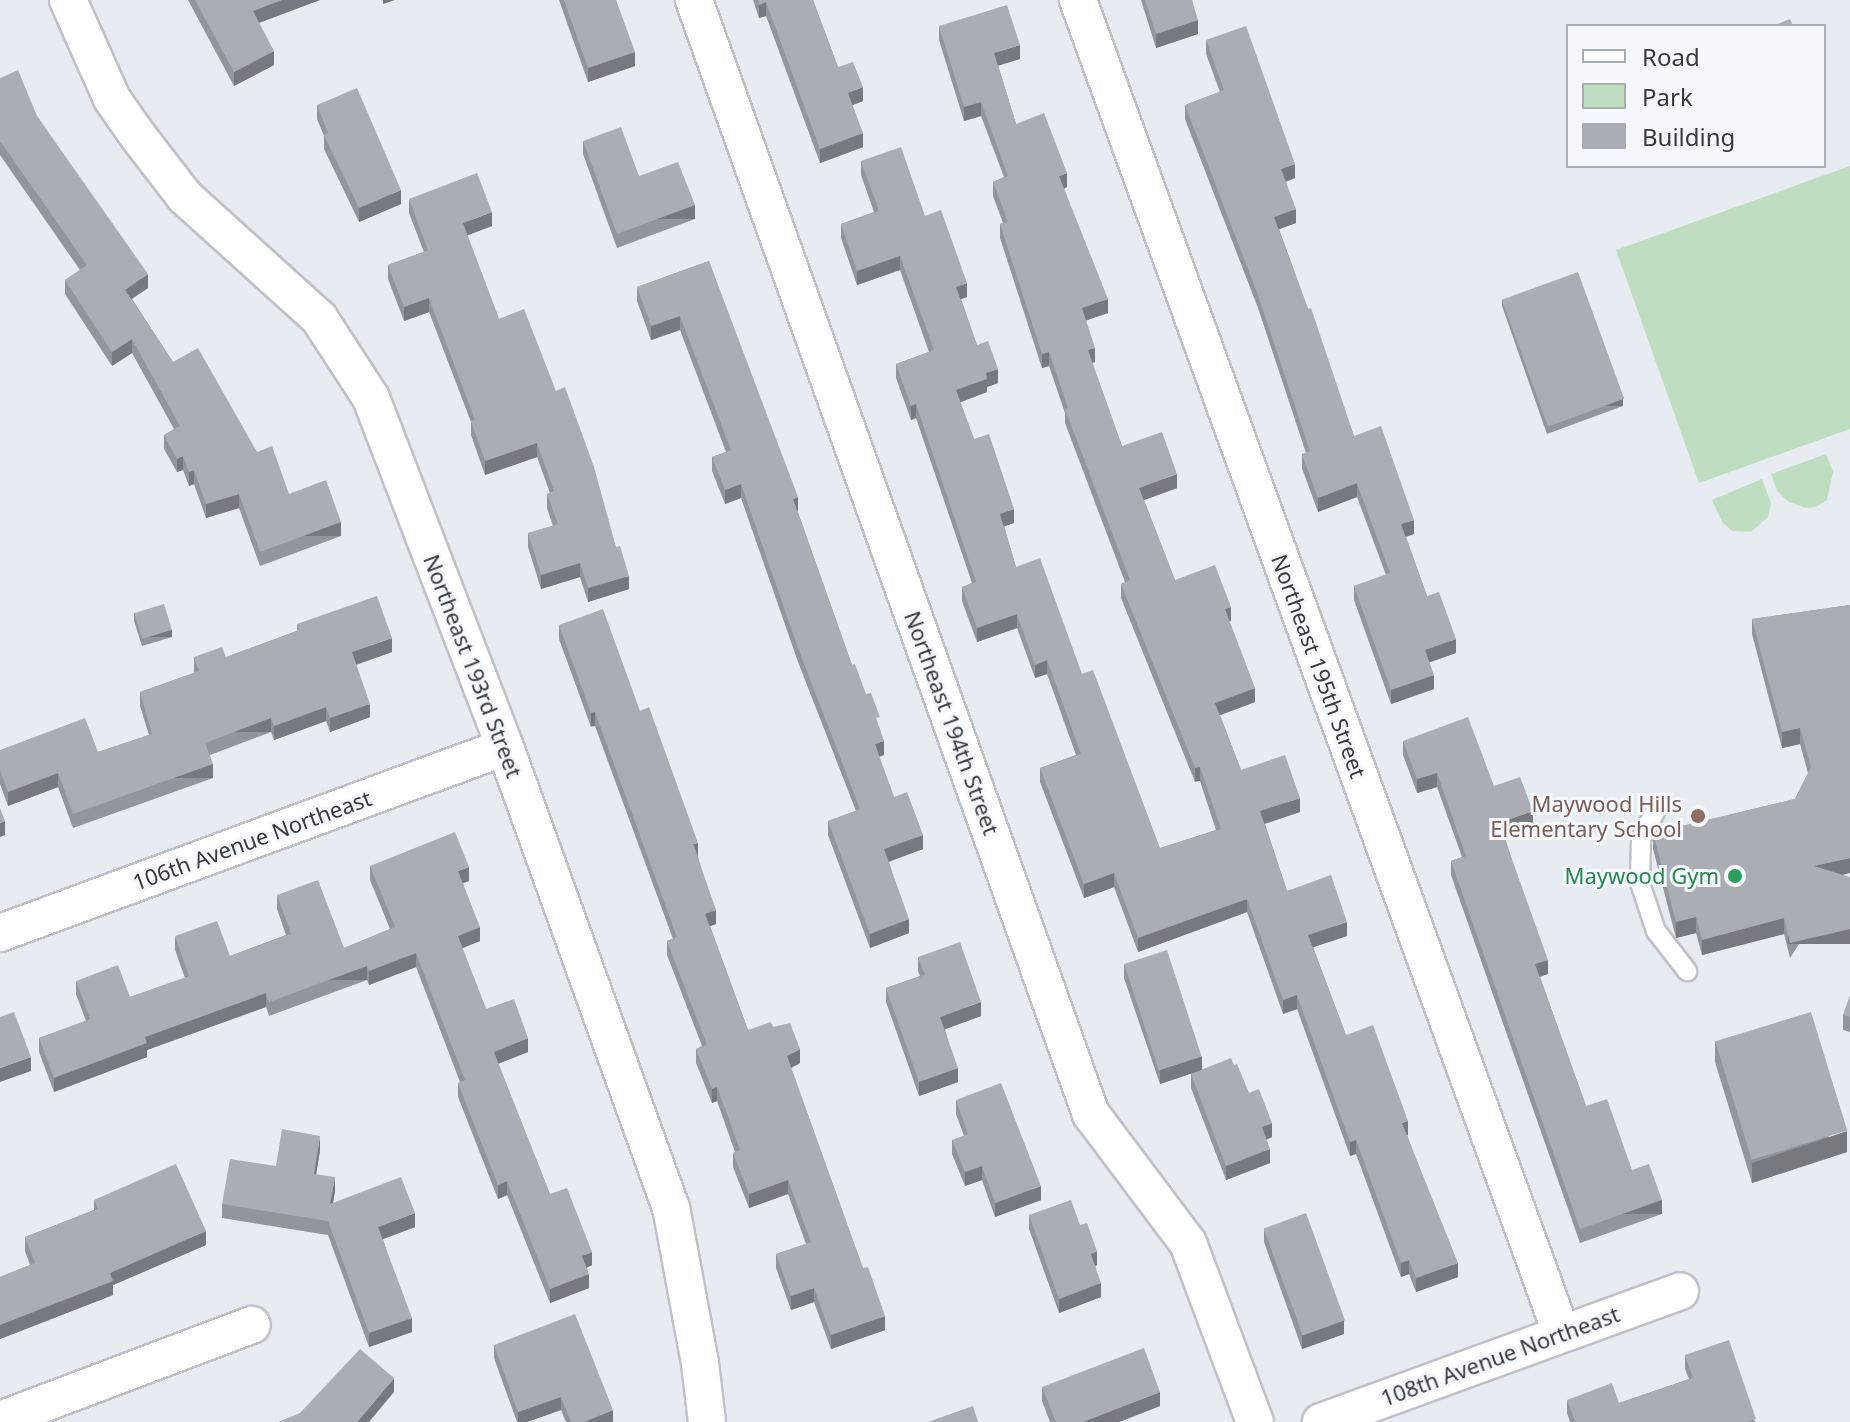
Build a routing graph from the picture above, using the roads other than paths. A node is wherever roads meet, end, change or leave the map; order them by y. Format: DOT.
graph roads {
  1 [pos="68,0"];
  2 [pos="694,0"];
  3 [pos="1078,0"];
  4 [pos="505,747"];
  5 [pos="1656,810"];
  6 [pos="0,933"];
  7 [pos="1687,971"];
  8 [pos="1680,1291"];
  9 [pos="252,1325"];
  10 [pos="1561,1332"];
  11 [pos="0,1420"];
  12 [pos="707,1422"];
  13 [pos="1255,1422"];
  14 [pos="1321,1422"];
  1 -- 4 [label="street, Northeast 193rd Street"];
  2 -- 13 [label="street, Northeast 194th Street"];
  3 -- 10 [label="street, Northeast 195th Street"];
  4 -- 6 [label="street, 106th Avenue Northeast"];
  4 -- 12 [label="street, Northeast 193rd Street"];
  5 -- 7 [label="lane"];
  8 -- 10 [label="street, 108th Avenue Northeast"];
  9 -- 11 [label="street"];
  10 -- 14 [label="street, 108th Avenue Northeast"];
}
